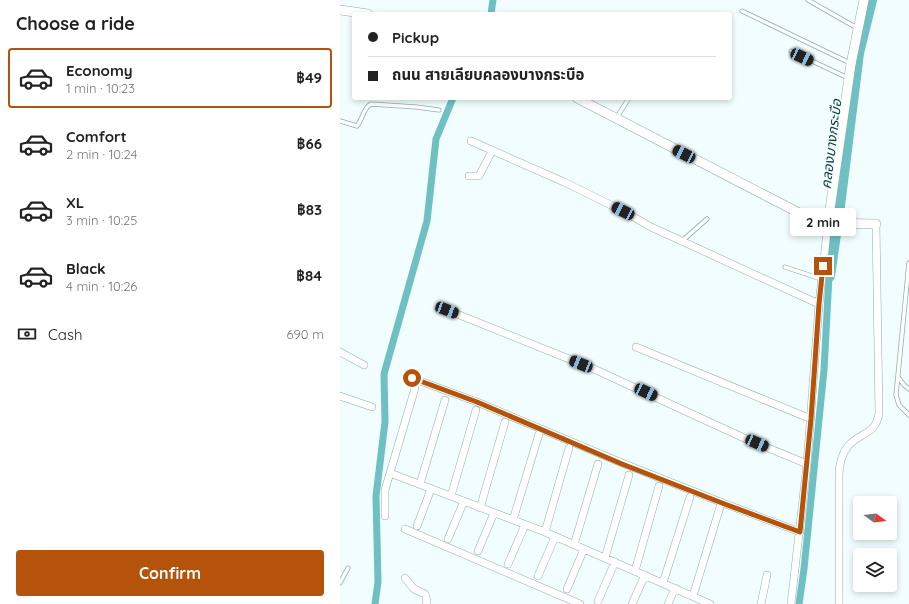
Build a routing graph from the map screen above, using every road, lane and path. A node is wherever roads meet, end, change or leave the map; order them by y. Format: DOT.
graph roads {
  1 [pos="808,0"];
  2 [pos="864,0"];
  3 [pos="340,10"];
  4 [pos="742,11"];
  5 [pos="354,12"];
  6 [pos="858,29"];
  7 [pos="791,51"];
  8 [pos="851,64"];
  9 [pos="849,79"];
  10 [pos="584,100"];
  11 [pos="628,100"];
  12 [pos="439,110"];
  13 [pos="617,119"];
  14 [pos="340,121"];
  15 [pos="471,141"];
  16 [pos="492,151"];
  17 [pos="469,176"];
  18 [pos="707,219"];
  19 [pos="828,224"];
  20 [pos="876,224"];
  21 [pos="682,241"];
  22 [pos="909,263"];
  23 [pos="785,267"];
  24 [pos="821,279"];
  25 [pos="819,304"];
  26 [pos="447,310"];
  27 [pos="636,346"];
  28 [pos="340,352"];
  29 [pos="364,365"];
  30 [pos="898,377"];
  31 [pos="412,378"];
  32 [pos="415,388"];
  33 [pos="909,390"];
  34 [pos="340,396"];
  35 [pos="445,400"];
  36 [pos="372,407"];
  37 [pos="476,410"];
  38 [pos="909,415"];
  39 [pos="811,419"];
  40 [pos="505,422"];
  41 [pos="539,434"];
  42 [pos="569,448"];
  43 [pos="598,464"];
  44 [pos="807,464"];
  45 [pos="390,473"];
  46 [pos="629,475"];
  47 [pos="420,484"];
  48 [pos="659,486"];
  49 [pos="431,488"];
  50 [pos="450,496"];
  51 [pos="690,497"];
  52 [pos="464,501"];
  53 [pos="720,507"];
  54 [pos="480,508"];
  55 [pos="494,513"];
  56 [pos="385,516"];
  57 [pos="513,520"];
  58 [pos="525,525"];
  59 [pos="417,526"];
  60 [pos="405,529"];
  61 [pos="544,532"];
  62 [pos="800,532"];
  63 [pos="555,537"];
  64 [pos="448,539"];
  65 [pos="574,545"];
  66 [pos="584,550"];
  67 [pos="478,551"];
  68 [pos="605,558"];
  69 [pos="615,562"];
  70 [pos="508,564"];
  71 [pos="348,568"];
  72 [pos="635,571"];
  73 [pos="645,575"];
  74 [pos="767,575"];
  75 [pos="538,576"];
  76 [pos="405,578"];
  77 [pos="340,583"];
  78 [pos="663,583"];
  79 [pos="675,588"];
  80 [pos="567,589"];
  81 [pos="693,596"];
  82 [pos="598,601"];
  83 [pos="706,603"];
  84 [pos="426,604"];
  85 [pos="580,604"];
  86 [pos="632,604"];
  87 [pos="668,604"];
  88 [pos="761,604"];
  89 [pos="791,604"];
  90 [pos="839,604"];
  1 -- 6 [label="lane"];
  2 -- 6 [label="street"];
  3 -- 5 [label="street"];
  4 -- 8 [label="lane"];
  6 -- 8 [label="street"];
  7 -- 9 [label="lane"];
  8 -- 9 [label="street"];
  9 -- 19 [label="street"];
  10 -- 13 [label="street"];
  11 -- 13 [label="lane"];
  12 -- 14 [label="lane"];
  13 -- 19 [label="street"];
  15 -- 16 [label="street"];
  16 -- 17 [label="street"];
  16 -- 21 [label="street"];
  18 -- 21 [label="lane"];
  19 -- 20 [label="street"];
  19 -- 24 [label="street"];
  20 -- 90 [label="street"];
  21 -- 25 [label="street"];
  22 -- 30 [label="lane"];
  23 -- 24 [label="lane"];
  24 -- 25 [label="street"];
  25 -- 39 [label="street"];
  26 -- 44 [label="street"];
  27 -- 39 [label="street"];
  28 -- 29 [label="street"];
  30 -- 33 [label="lane"];
  30 -- 38 [label="lane"];
  31 -- 62 [label="street"];
  32 -- 45 [label="street"];
  34 -- 36 [label="street"];
  35 -- 47 [label="street"];
  37 -- 50 [label="street"];
  39 -- 44 [label="street"];
  40 -- 54 [label="street"];
  41 -- 57 [label="street"];
  42 -- 61 [label="street"];
  43 -- 65 [label="street"];
  44 -- 62 [label="street"];
  45 -- 47 [label="street"];
  45 -- 56 [label="street"];
  46 -- 68 [label="street"];
  47 -- 49 [label="street"];
  48 -- 72 [label="street"];
  49 -- 50 [label="street"];
  49 -- 59 [label="street"];
  50 -- 52 [label="street"];
  51 -- 78 [label="street"];
  52 -- 54 [label="street"];
  52 -- 64 [label="street"];
  53 -- 81 [label="street"];
  54 -- 55 [label="street"];
  55 -- 57 [label="street"];
  55 -- 67 [label="street"];
  57 -- 58 [label="street"];
  58 -- 61 [label="street"];
  58 -- 70 [label="street"];
  60 -- 85 [label="street"];
  61 -- 63 [label="street"];
  62 -- 89 [label="street"];
  63 -- 65 [label="street"];
  63 -- 75 [label="street"];
  65 -- 66 [label="street"];
  66 -- 68 [label="street"];
  66 -- 80 [label="street"];
  68 -- 69 [label="street"];
  69 -- 72 [label="street"];
  69 -- 82 [label="street"];
  71 -- 77 [label="lane"];
  72 -- 73 [label="street"];
  73 -- 78 [label="street"];
  73 -- 86 [label="street"];
  74 -- 88 [label="street"];
  76 -- 84 [label="street"];
  78 -- 79 [label="street"];
  79 -- 81 [label="street"];
  79 -- 87 [label="street"];
  81 -- 83 [label="street"];
}
